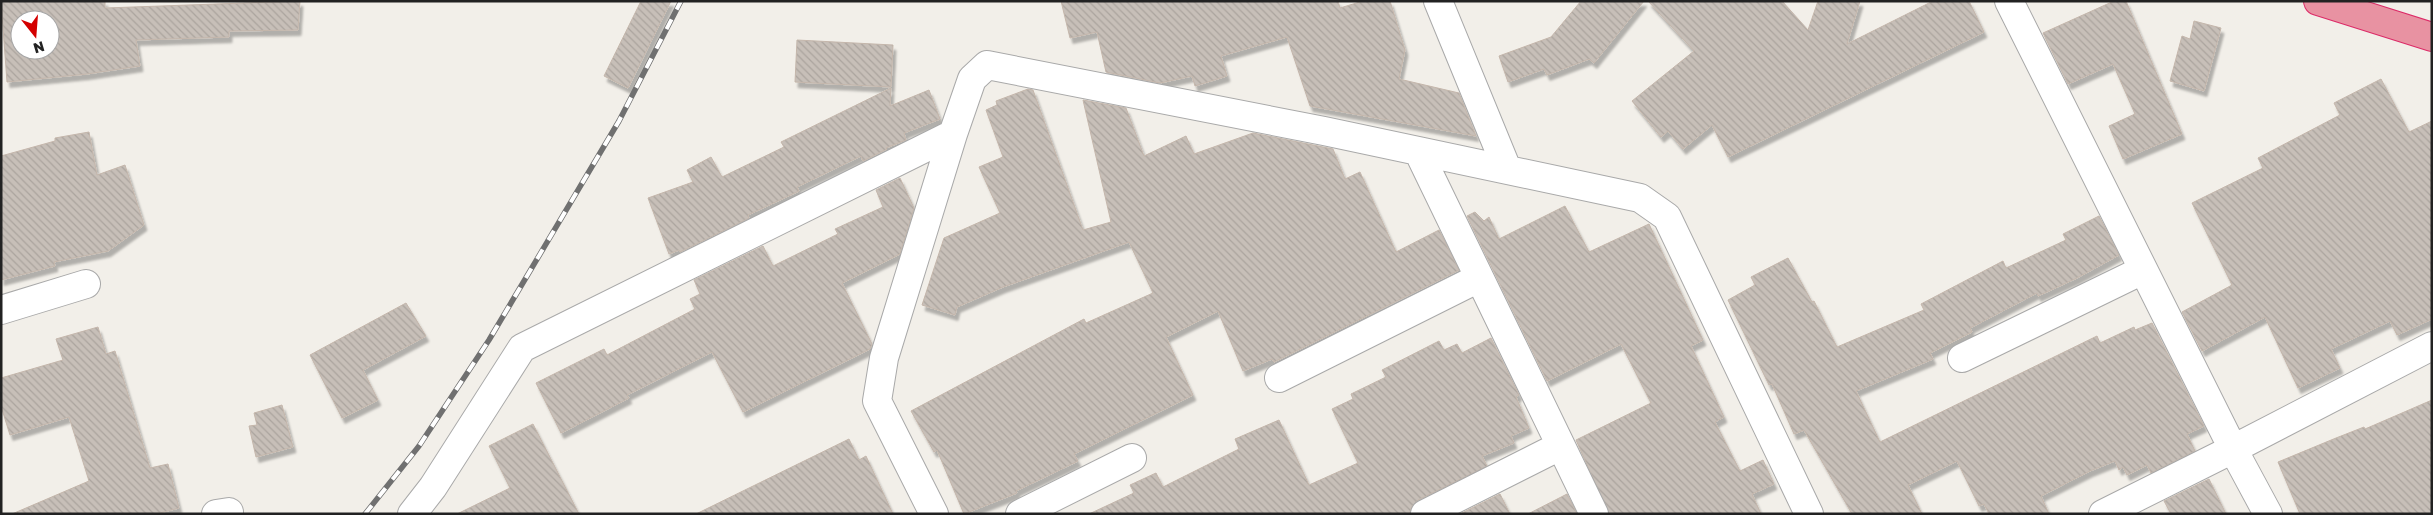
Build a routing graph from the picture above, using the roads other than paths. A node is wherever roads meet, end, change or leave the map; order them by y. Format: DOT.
graph roads {
  1 [pos="1438,1"];
  2 [pos="2009,1"];
  3 [pos="2318,1"];
  4 [pos="2432,37"];
  5 [pos="953,134"];
  6 [pos="1418,151"];
  7 [pos="1507,169"];
  8 [pos="2143,270"];
  9 [pos="1479,278"];
  10 [pos="86,284"];
  11 [pos="1,310"];
  12 [pos="2432,346"];
  13 [pos="1962,358"];
  14 [pos="1279,378"];
  15 [pos="1560,446"];
  16 [pos="2233,450"];
  17 [pos="1132,458"];
  18 [pos="412,514"];
  19 [pos="934,514"];
  20 [pos="1020,514"];
  21 [pos="1425,514"];
  22 [pos="1594,514"];
  23 [pos="1809,514"];
  24 [pos="2103,514"];
  25 [pos="2268,514"];
  1 -- 7 [label="street"];
  2 -- 8 [label="street"];
  3 -- 4 [label="highway"];
  5 -- 6 [label="street"];
  5 -- 18 [label="street"];
  5 -- 19 [label="street"];
  6 -- 7 [label="street"];
  6 -- 9 [label="street"];
  7 -- 23 [label="street"];
  8 -- 13 [label="street"];
  8 -- 16 [label="street"];
  9 -- 14 [label="street"];
  9 -- 15 [label="street"];
  10 -- 11 [label="street"];
  12 -- 16 [label="street"];
  15 -- 21 [label="street"];
  15 -- 22 [label="street"];
  16 -- 24 [label="street"];
  16 -- 25 [label="street"];
  17 -- 20 [label="street"];
}
